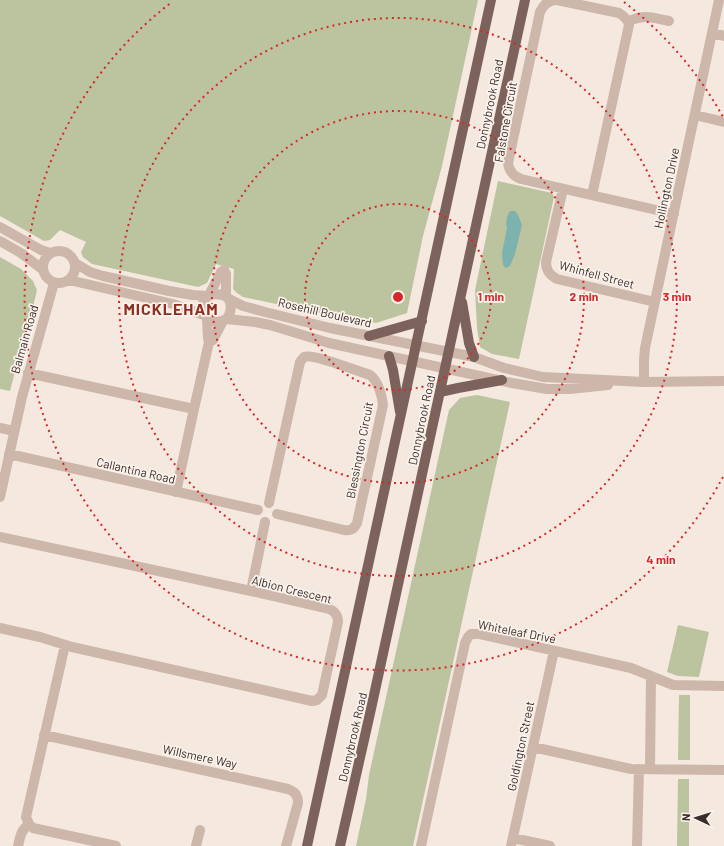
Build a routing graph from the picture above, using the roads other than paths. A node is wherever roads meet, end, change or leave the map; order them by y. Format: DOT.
graph roads {
  1 [pos="491,0"];
  2 [pos="525,0"];
  3 [pos="556,0"];
  4 [pos="719,0"];
  5 [pos="629,21"];
  6 [pos="669,21"];
  7 [pos="712,33"];
  8 [pos="724,36"];
  9 [pos="695,115"];
  10 [pos="724,122"];
  11 [pos="563,189"];
  12 [pos="592,195"];
  13 [pos="674,214"];
  14 [pos="0,227"];
  15 [pos="0,241"];
  16 [pos="50,253"];
  17 [pos="75,263"];
  18 [pos="42,269"];
  19 [pos="69,280"];
  20 [pos="54,282"];
  21 [pos="208,295"];
  22 [pos="460,296"];
  23 [pos="227,297"];
  24 [pos="655,302"];
  25 [pos="206,317"];
  26 [pos="225,320"];
  27 [pos="422,320"];
  28 [pos="369,336"];
  29 [pos="210,342"];
  30 [pos="417,345"];
  31 [pos="449,352"];
  32 [pos="389,356"];
  33 [pos="474,357"];
  34 [pos="413,361"];
  35 [pos="445,368"];
  36 [pos="28,373"];
  37 [pos="502,380"];
  38 [pos="724,381"];
  39 [pos="644,382"];
  40 [pos="440,392"];
  41 [pos="194,409"];
  42 [pos="401,418"];
  43 [pos="0,428"];
  44 [pos="14,431"];
  45 [pos="9,454"];
  46 [pos="176,492"];
  47 [pos="0,497"];
  48 [pos="269,503"];
  49 [pos="258,510"];
  50 [pos="277,514"];
  51 [pos="265,522"];
  52 [pos="0,537"];
  53 [pos="251,591"];
  54 [pos="0,628"];
  55 [pos="65,645"];
  56 [pos="554,651"];
  57 [pos="651,676"];
  58 [pos="724,686"];
  59 [pos="44,735"];
  60 [pos="533,747"];
  61 [pos="639,769"];
  62 [pos="650,769"];
  63 [pos="724,770"];
  64 [pos="29,824"];
  65 [pos="200,830"];
  66 [pos="512,842"];
  67 [pos="18,846"];
  68 [pos="116,846"];
  69 [pos="196,846"];
  70 [pos="286,846"];
  71 [pos="307,846"];
  72 [pos="340,846"];
  73 [pos="421,846"];
  74 [pos="550,846"];
  75 [pos="637,846"];
  1 -- 27 [label="main road, Donnybrook Road"];
  2 -- 22 [label="main road, Donnybrook Road"];
  3 -- 5 [label="street, Falstone Circuit"];
  3 -- 11 [label="street, Falstone Circuit"];
  4 -- 7 [label="street, Hollington Drive"];
  5 -- 6 [label="street"];
  5 -- 12 [label="street"];
  7 -- 8 [label="street"];
  7 -- 9 [label="street, Hollington Drive"];
  9 -- 10 [label="street"];
  9 -- 13 [label="street, Hollington Drive"];
  11 -- 12 [label="street, Falstone Circuit"];
  11 -- 24 [label="street, Whinfell Street"];
  12 -- 13 [label="street, Falstone Circuit"];
  13 -- 24 [label="street, Hollington Drive"];
  14 -- 16 [label="street"];
  15 -- 18 [label="street"];
  16 -- 17 [label="street"];
  16 -- 18 [label="street"];
  17 -- 19 [label="street"];
  17 -- 21 [label="street"];
  18 -- 20 [label="street"];
  19 -- 20 [label="street"];
  19 -- 25 [label="street"];
  20 -- 36 [label="street, Balmain Road"];
  21 -- 23 [label="street"];
  21 -- 23 [label="street"];
  21 -- 25 [label="street"];
  22 -- 31 [label="main road, Donnybrook Road"];
  22 -- 33 [label="main road"];
  23 -- 26 [label="street"];
  23 -- 28 [label="street, Rosehill Boulevard"];
  24 -- 39 [label="street, Hollington Drive"];
  25 -- 26 [label="street"];
  25 -- 29 [label="street"];
  26 -- 29 [label="street"];
  26 -- 32 [label="street"];
  27 -- 28 [label="main road"];
  27 -- 30 [label="main road, Donnybrook Road"];
  28 -- 30 [label="street, Rosehill Boulevard"];
  29 -- 41 [label="street"];
  30 -- 31 [label="street, Rosehill Boulevard"];
  30 -- 34 [label="main road, Donnybrook Road"];
  31 -- 33 [label="street, Rosehill Boulevard"];
  31 -- 35 [label="main road, Donnybrook Road"];
  32 -- 34 [label="street"];
  32 -- 42 [label="main road"];
  33 -- 39 [label="street, Rosehill Boulevard"];
  34 -- 35 [label="street"];
  34 -- 42 [label="main road, Donnybrook Road"];
  35 -- 37 [label="street"];
  35 -- 40 [label="main road, Donnybrook Road"];
  36 -- 41 [label="street"];
  36 -- 44 [label="street, Balmain Road"];
  37 -- 39 [label="street"];
  37 -- 40 [label="main road"];
  38 -- 39 [label="street"];
  40 -- 72 [label="main road, Donnybrook Road"];
  41 -- 46 [label="street"];
  42 -- 71 [label="main road, Donnybrook Road"];
  43 -- 44 [label="street"];
  44 -- 45 [label="street, Balmain Road"];
  45 -- 46 [label="street, Callantina Road"];
  45 -- 47 [label="street, Balmain Road"];
  46 -- 49 [label="street, Callantina Road"];
  48 -- 49 [label="street"];
  48 -- 50 [label="street"];
  48 -- 50 [label="street, Blessington Circuit"];
  49 -- 51 [label="street"];
  50 -- 51 [label="street"];
  51 -- 53 [label="street"];
  52 -- 53 [label="street, Albion Crescent"];
  53 -- 55 [label="street, Albion Crescent"];
  54 -- 55 [label="street, Albion Crescent"];
  55 -- 59 [label="street"];
  56 -- 57 [label="street, Whiteleaf Drive"];
  56 -- 60 [label="street, Goldington Street"];
  56 -- 73 [label="street, Whiteleaf Drive"];
  57 -- 58 [label="street, Whiteleaf Drive"];
  57 -- 62 [label="street"];
  59 -- 64 [label="street"];
  59 -- 70 [label="street, Willsmere Way"];
  60 -- 61 [label="street"];
  60 -- 66 [label="street, Goldington Street"];
  61 -- 62 [label="street"];
  61 -- 75 [label="street"];
  62 -- 63 [label="street"];
  64 -- 67 [label="street"];
  64 -- 68 [label="street"];
  65 -- 69 [label="street"];
  66 -- 74 [label="street"];
}
